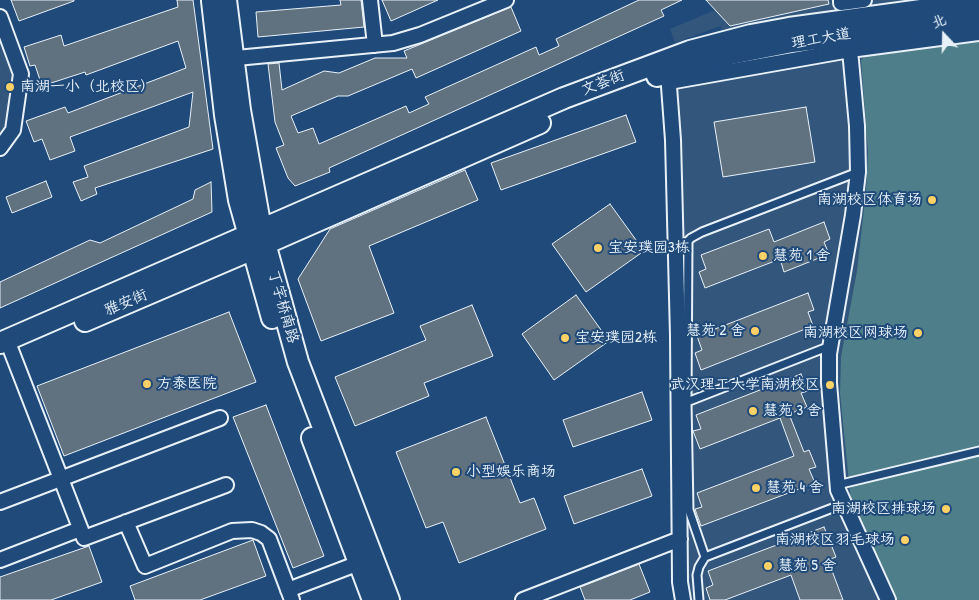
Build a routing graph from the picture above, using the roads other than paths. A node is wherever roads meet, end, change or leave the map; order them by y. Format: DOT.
graph roads {
  1 [pos="212,0"];
  2 [pos="226,0"];
  3 [pos="370,0"];
  4 [pos="506,0"];
  5 [pos="864,0"];
  6 [pos="841,1"];
  7 [pos="979,2"];
  8 [pos="0,17"];
  9 [pos="979,18"];
  10 [pos="979,33"];
  11 [pos="375,45"];
  12 [pos="850,50"];
  13 [pos="225,59"];
  14 [pos="668,77"];
  15 [pos="0,148"];
  16 [pos="858,172"];
  17 [pos="256,239"];
  18 [pos="830,346"];
  19 [pos="5,348"];
  20 [pos="686,402"];
  21 [pos="220,418"];
  22 [pos="979,452"];
  23 [pos="61,478"];
  24 [pos="226,484"];
  25 [pos="837,484"];
  26 [pos="0,502"];
  27 [pos="843,504"];
  28 [pos="126,522"];
  29 [pos="80,529"];
  30 [pos="680,539"];
  31 [pos="705,557"];
  32 [pos="0,560"];
  33 [pos="359,564"];
  34 [pos="290,595"];
  35 [pos="375,599"];
  36 [pos="523,600"];
  37 [pos="683,600"];
  38 [pos="699,600"];
  39 [pos="888,600"];
  1 -- 13 [label="main road, 丁字桥南路"];
  2 -- 13 [label="main road, 丁字桥南路"];
  3 -- 11 [label="street"];
  4 -- 11 [label="street"];
  5 -- 6 [label="street"];
  7 -- 17 [label="main road, 文荟街"];
  8 -- 15 [label="street"];
  9 -- 14 [label="main road, 文荟街"];
  10 -- 12 [label="street, 理工大道"];
  11 -- 13 [label="street"];
  12 -- 14 [label="street, 理工大道"];
  12 -- 16 [label="street"];
  13 -- 17 [label="main road, 丁字桥南路"];
  14 -- 17 [label="main road, 文荟街"];
  14 -- 30 [label="street"];
  16 -- 18 [label="street"];
  16 -- 20 [label="lane"];
  17 -- 19 [label="main road, 雅安街"];
  17 -- 33 [label="main road, 丁字桥南路"];
  17 -- 35 [label="main road, 丁字桥南路"];
  18 -- 20 [label="lane"];
  18 -- 25 [label="street"];
  19 -- 23 [label="street"];
  20 -- 31 [label="lane"];
  21 -- 23 [label="street"];
  22 -- 25 [label="lane"];
  23 -- 26 [label="street"];
  23 -- 29 [label="street"];
  24 -- 28 [label="street"];
  25 -- 27 [label="street"];
  27 -- 31 [label="lane"];
  27 -- 39 [label="street"];
  28 -- 29 [label="street"];
  28 -- 34 [label="street"];
  29 -- 32 [label="street"];
  30 -- 36 [label="street"];
  30 -- 37 [label="street"];
  31 -- 38 [label="lane"];
  33 -- 34 [label="street"];
  33 -- 35 [label="main road, 丁字桥南路"];
}
